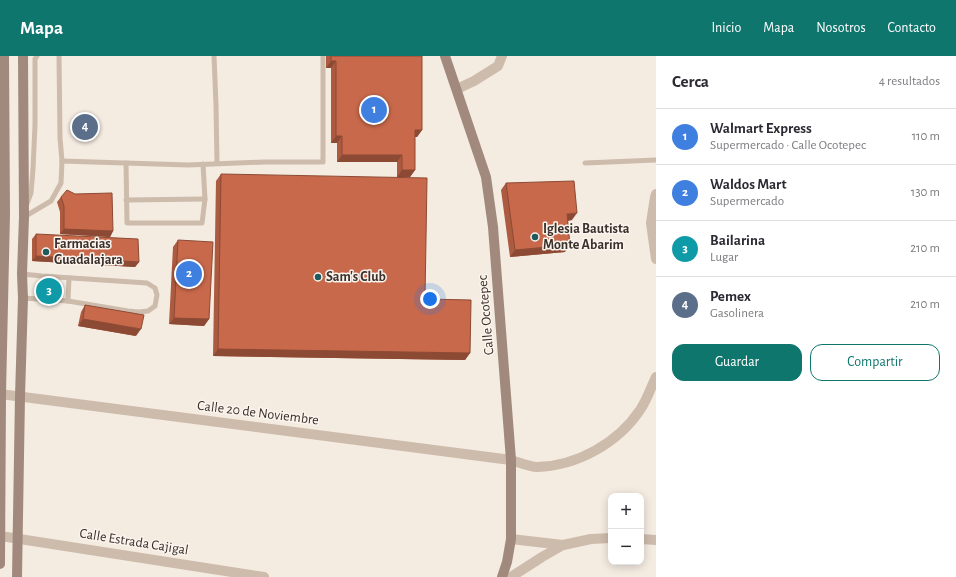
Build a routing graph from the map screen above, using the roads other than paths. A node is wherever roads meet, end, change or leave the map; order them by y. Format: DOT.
graph roads {
  1 [pos="4,56"];
  2 [pos="23,56"];
  3 [pos="37,56"];
  4 [pos="59,56"];
  5 [pos="214,56"];
  6 [pos="323,56"];
  7 [pos="445,56"];
  8 [pos="502,56"];
  9 [pos="457,89"];
  10 [pos="656,160"];
  11 [pos="62,161"];
  12 [pos="126,163"];
  13 [pos="217,163"];
  14 [pos="585,163"];
  15 [pos="203,164"];
  16 [pos="656,194"];
  17 [pos="205,199"];
  18 [pos="126,200"];
  19 [pos="2,214"];
  20 [pos="24,215"];
  21 [pos="656,259"];
  22 [pos="22,274"];
  23 [pos="69,278"];
  24 [pos="23,298"];
  25 [pos="68,301"];
  26 [pos="656,377"];
  27 [pos="1,394"];
  28 [pos="20,396"];
  29 [pos="511,460"];
  30 [pos="0,536"];
  31 [pos="18,538"];
  32 [pos="608,538"];
  33 [pos="511,539"];
  34 [pos="644,539"];
  35 [pos="656,540"];
  36 [pos="563,545"];
  37 [pos="0,564"];
  38 [pos="17,577"];
  39 [pos="264,577"];
  40 [pos="502,577"];
  41 [pos="511,577"];
  1 -- 19 [label="main road"];
  2 -- 20 [label="main road"];
  3 -- 20 [label="lane"];
  4 -- 11 [label="lane"];
  5 -- 13 [label="lane"];
  6 -- 13 [label="lane"];
  7 -- 9 [label="main road, Calle Ocotepec"];
  8 -- 9 [label="street"];
  9 -- 29 [label="main road, Calle Ocotepec"];
  10 -- 14 [label="lane"];
  11 -- 12 [label="lane"];
  11 -- 20 [label="lane"];
  12 -- 15 [label="lane"];
  12 -- 18 [label="lane"];
  13 -- 15 [label="lane"];
  15 -- 17 [label="lane"];
  16 -- 21 [label="street"];
  17 -- 18 [label="lane"];
  17 -- 18 [label="lane"];
  19 -- 27 [label="main road"];
  20 -- 22 [label="main road"];
  22 -- 23 [label="lane"];
  22 -- 24 [label="main road"];
  23 -- 25 [label="lane"];
  23 -- 25 [label="lane"];
  24 -- 25 [label="lane"];
  24 -- 28 [label="main road"];
  26 -- 29 [label="street, Calle 20 de Noviembre"];
  27 -- 28 [label="street, Calle 20 de Noviembre"];
  27 -- 30 [label="main road"];
  28 -- 29 [label="street, Calle 20 de Noviembre"];
  28 -- 31 [label="main road"];
  29 -- 33 [label="main road, Calle Ocotepec"];
  30 -- 31 [label="street, Calle Estrada Cajigal"];
  30 -- 37 [label="main road"];
  31 -- 38 [label="main road"];
  31 -- 39 [label="street, Calle Estrada Cajigal"];
  32 -- 36 [label="street"];
  33 -- 36 [label="street"];
  33 -- 40 [label="main road, Calle Ocotepec"];
  34 -- 35 [label="street"];
  36 -- 41 [label="street"];
}
